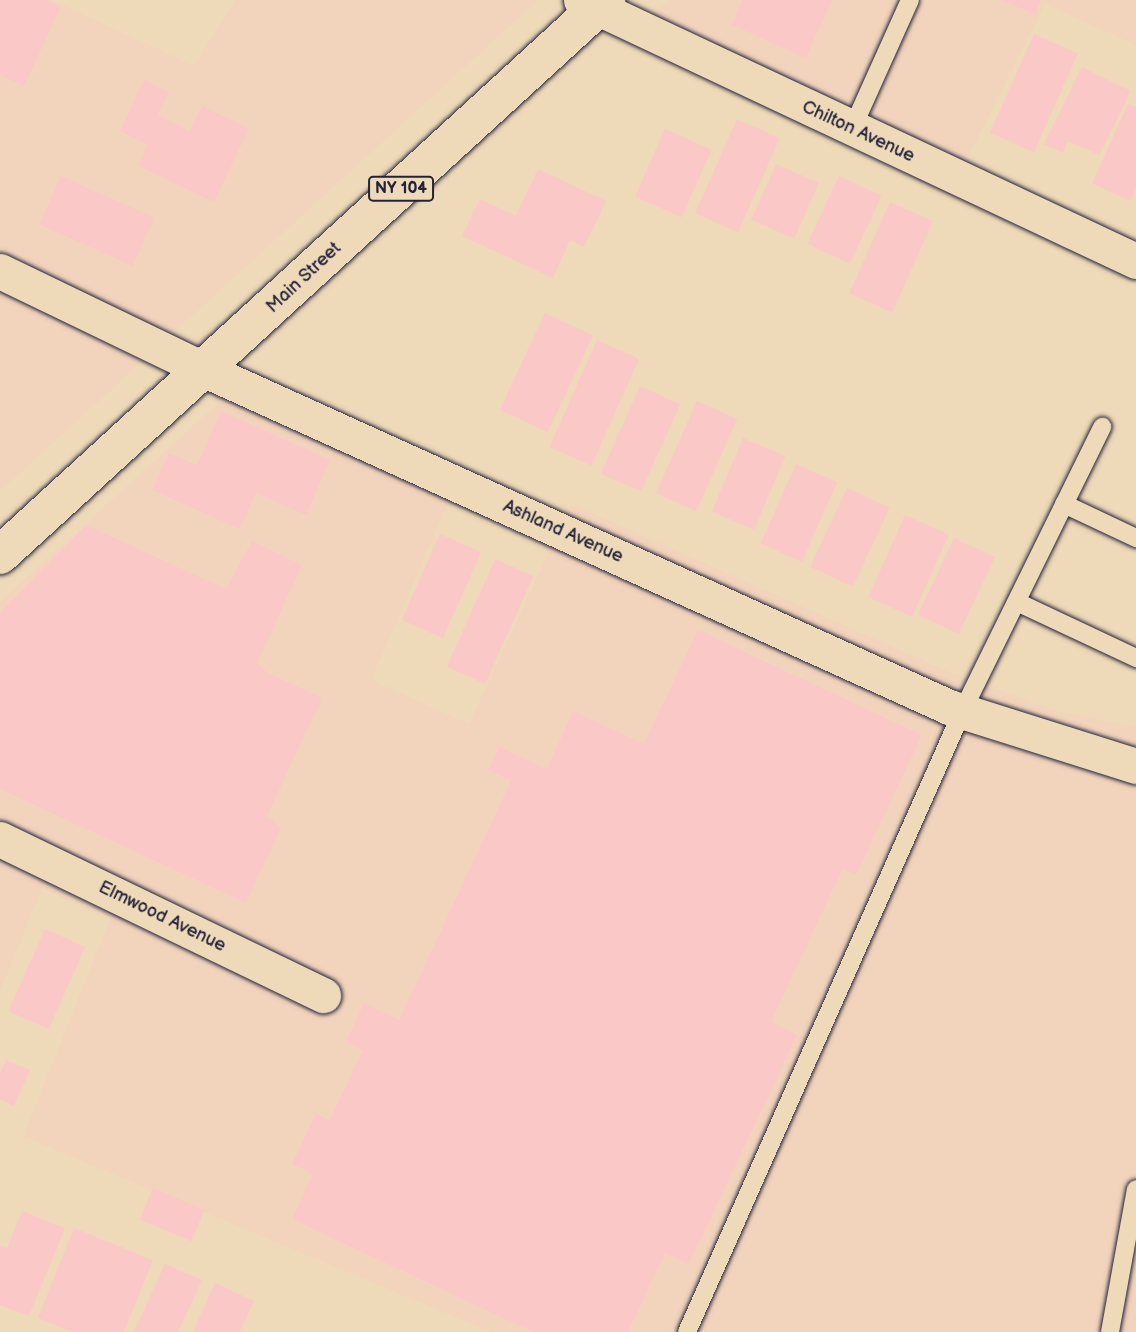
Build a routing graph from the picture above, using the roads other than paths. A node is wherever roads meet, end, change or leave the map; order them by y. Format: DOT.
graph roads {
  1 [pos="910,0"];
  2 [pos="595,3"];
  3 [pos="852,129"];
  4 [pos="1136,261"];
  5 [pos="0,271"];
  6 [pos="205,370"];
  7 [pos="1102,427"];
  8 [pos="1064,504"];
  9 [pos="1136,538"];
  10 [pos="0,555"];
  11 [pos="1017,602"];
  12 [pos="1136,658"];
  13 [pos="962,712"];
  14 [pos="1136,766"];
  15 [pos="0,839"];
  16 [pos="323,995"];
  17 [pos="1136,1189"];
  18 [pos="687,1332"];
  19 [pos="1110,1332"];
  1 -- 3 [label="lane"];
  2 -- 3 [label="street, Chilton Avenue"];
  2 -- 6 [label="main road, Main Street / NY 104"];
  3 -- 4 [label="street, Chilton Avenue"];
  5 -- 6 [label="street, Ashland Avenue"];
  6 -- 10 [label="main road, Main Street / NY 104"];
  6 -- 13 [label="street, Ashland Avenue"];
  7 -- 8 [label="lane"];
  8 -- 9 [label="lane"];
  8 -- 11 [label="lane"];
  11 -- 12 [label="lane"];
  11 -- 13 [label="lane"];
  13 -- 14 [label="street, Ashland Avenue"];
  13 -- 18 [label="lane"];
  15 -- 16 [label="street, Elmwood Avenue"];
  17 -- 19 [label="lane"];
}
